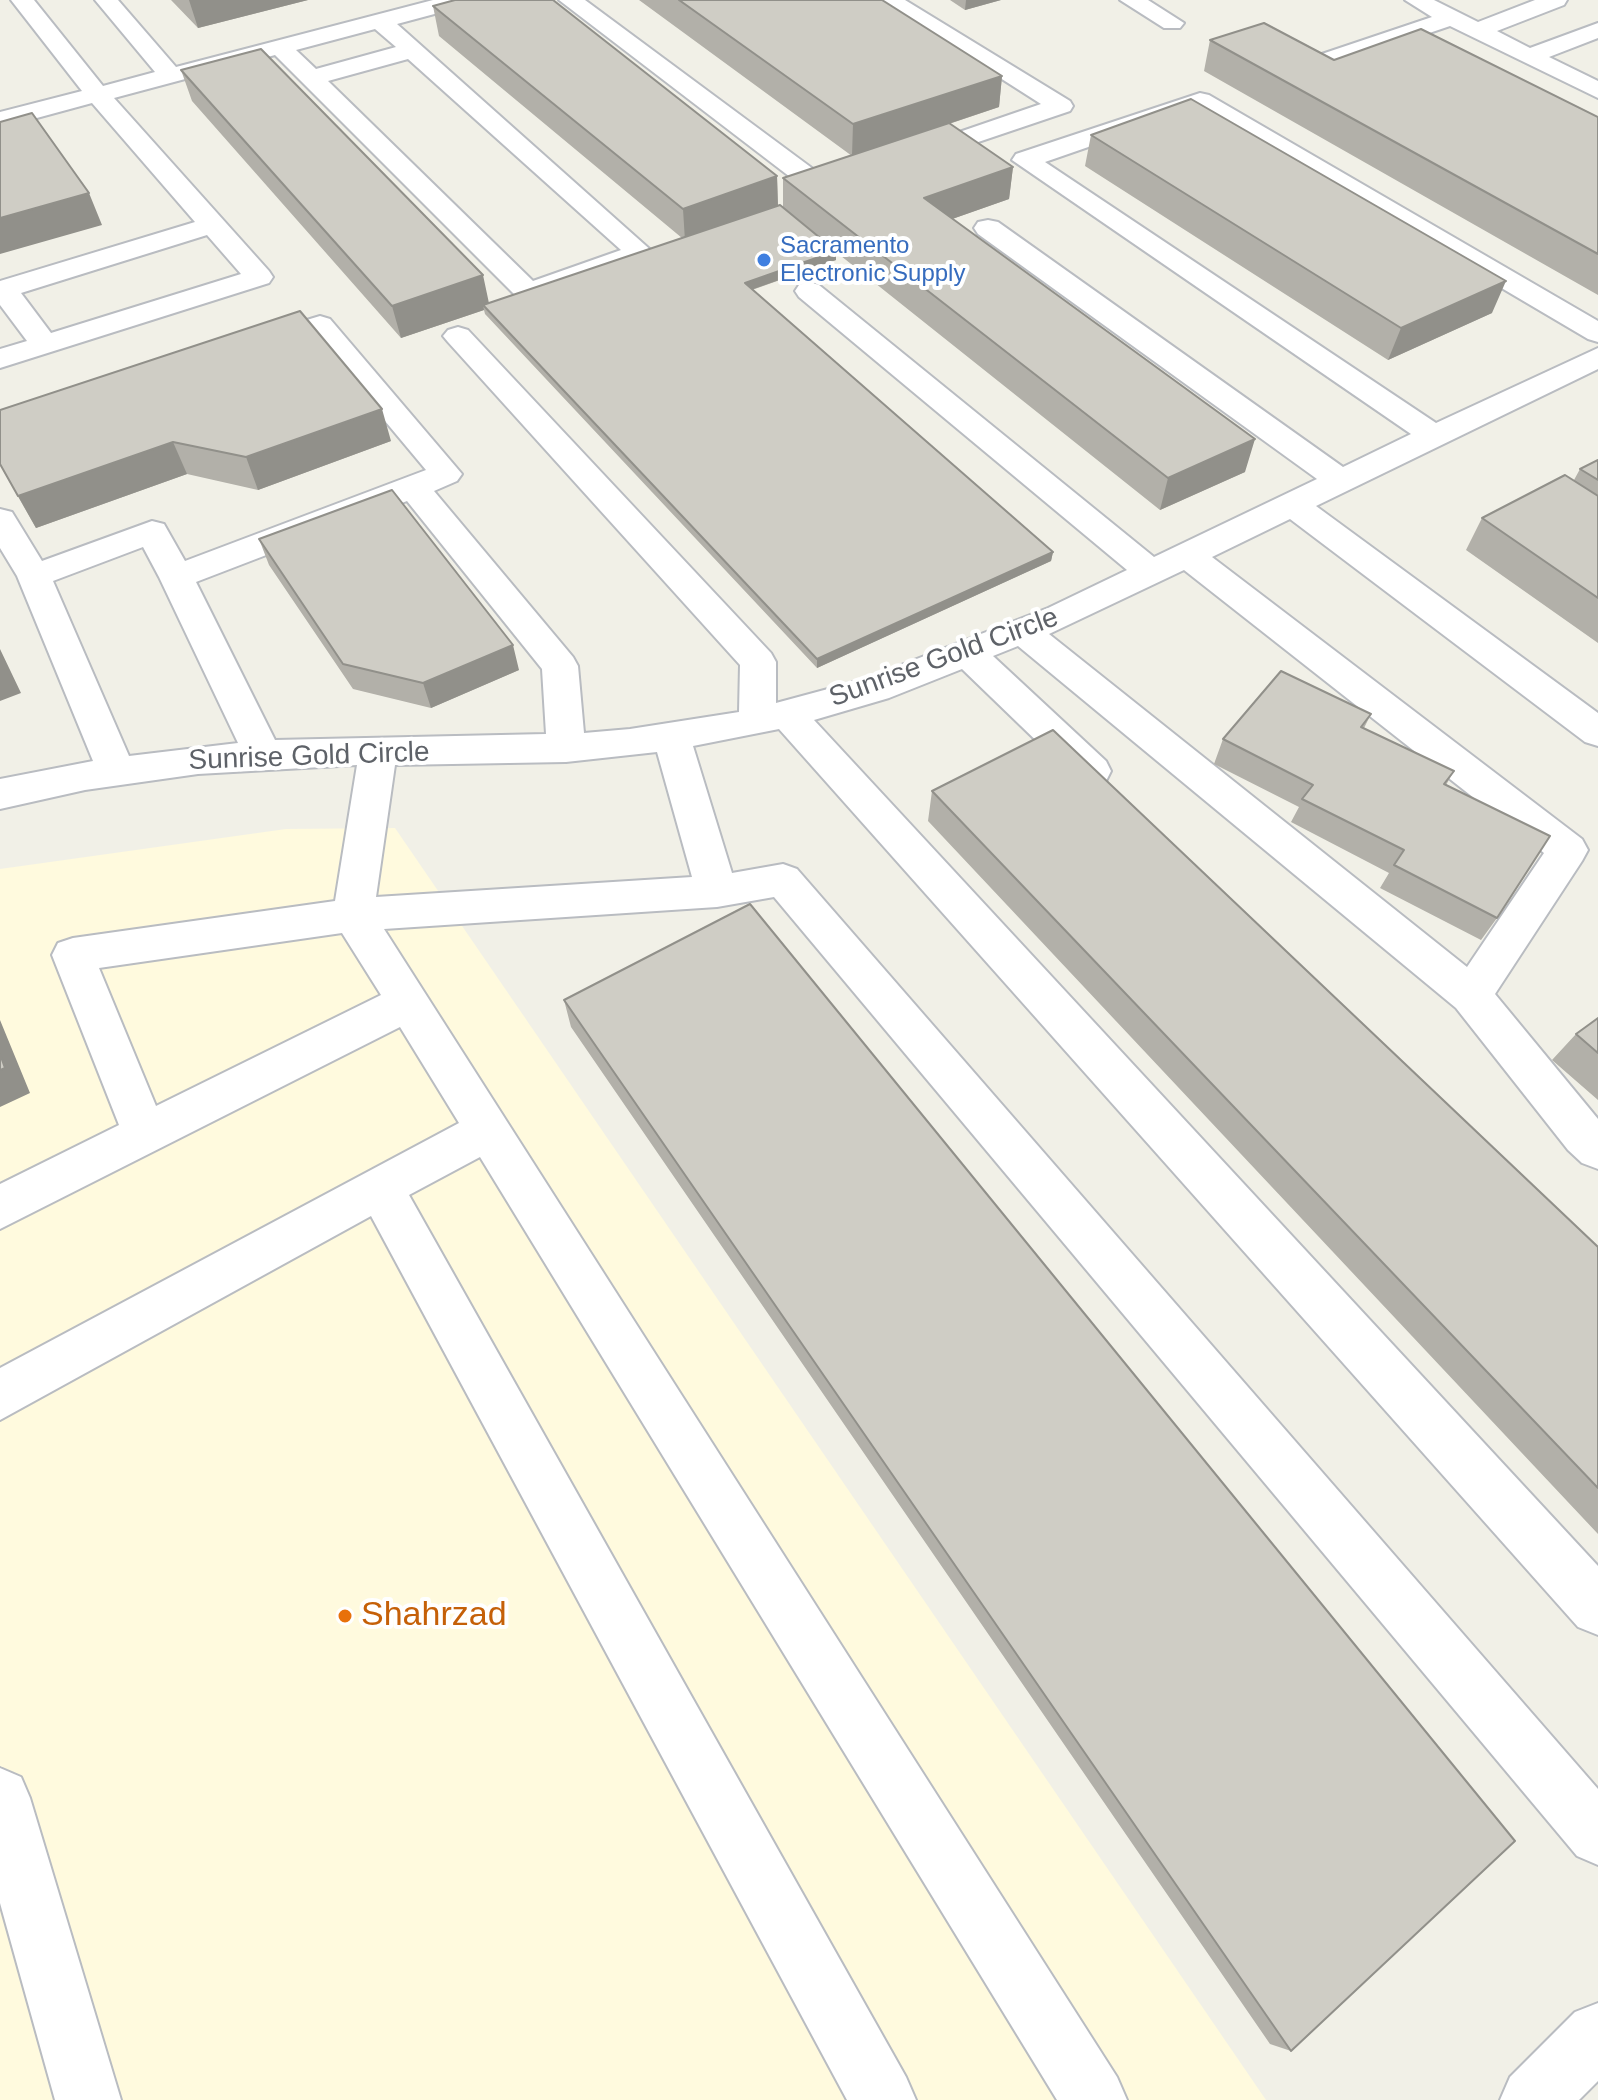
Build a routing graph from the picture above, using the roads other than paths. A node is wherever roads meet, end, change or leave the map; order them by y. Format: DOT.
graph roads {
  1 [pos="22,0"];
  2 [pos="106,0"];
  3 [pos="460,0"];
  4 [pos="570,0"];
  5 [pos="889,0"];
  6 [pos="1131,0"];
  7 [pos="1416,0"];
  8 [pos="1556,0"];
  9 [pos="409,6"];
  10 [pos="1452,18"];
  11 [pos="380,21"];
  12 [pos="1172,23"];
  13 [pos="1598,30"];
  14 [pos="1476,31"];
  15 [pos="1393,38"];
  16 [pos="280,47"];
  17 [pos="413,50"];
  18 [pos="1421,52"];
  19 [pos="1530,56"];
  20 [pos="1315,64"];
  21 [pos="171,76"];
  22 [pos="311,78"];
  23 [pos="1598,91"];
  24 [pos="98,95"];
  25 [pos="0,120"];
  26 [pos="213,225"];
  27 [pos="988,228"];
  28 [pos="809,291"];
  29 [pos="1598,333"];
  30 [pos="458,336"];
  31 [pos="45,345"];
  32 [pos="233,353"];
  33 [pos="1598,357"];
  34 [pos="0,359"];
  35 [pos="1435,436"];
  36 [pos="1341,481"];
  37 [pos="413,487"];
  38 [pos="1292,504"];
  39 [pos="0,520"];
  40 [pos="1187,555"];
  41 [pos="1151,572"];
  42 [pos="34,576"];
  43 [pos="176,577"];
  44 [pos="1023,632"];
  45 [pos="968,654"];
  46 [pos="773,718"];
  47 [pos="1598,732"];
  48 [pos="671,737"];
  49 [pos="566,748"];
  50 [pos="378,752"];
  51 [pos="263,755"];
  52 [pos="117,771"];
  53 [pos="0,794"];
  54 [pos="1117,795"];
  55 [pos="1583,855"];
  56 [pos="717,891"];
  57 [pos="353,915"];
  58 [pos="1471,995"];
  59 [pos="408,1002"];
  60 [pos="488,1130"];
  61 [pos="145,1134"];
  62 [pos="1598,1149"];
  63 [pos="380,1187"];
  64 [pos="0,1208"];
  65 [pos="0,1395"];
  66 [pos="1598,1607"];
  67 [pos="2,1810"];
  68 [pos="1598,1835"];
  69 [pos="1598,2035"];
  70 [pos="88,2100"];
  71 [pos="883,2100"];
  72 [pos="1094,2100"];
  73 [pos="1533,2100"];
  1 -- 24 [label="street"];
  2 -- 21 [label="street"];
  3 -- 9 [label="street"];
  4 -- 5 [label="street"];
  6 -- 12 [label="street"];
  7 -- 10 [label="street"];
  8 -- 14 [label="street"];
  9 -- 11 [label="street"];
  10 -- 14 [label="street"];
  10 -- 15 [label="street"];
  11 -- 16 [label="street"];
  11 -- 17 [label="street"];
  13 -- 19 [label="street"];
  14 -- 19 [label="street"];
  15 -- 18 [label="street"];
  15 -- 20 [label="street"];
  16 -- 21 [label="street"];
  16 -- 22 [label="street"];
  17 -- 22 [label="street"];
  17 -- 22 [label="street"];
  19 -- 23 [label="street"];
  21 -- 24 [label="street"];
  24 -- 25 [label="street"];
  24 -- 26 [label="street"];
  26 -- 31 [label="street"];
  26 -- 31 [label="street"];
  27 -- 36 [label="street"];
  28 -- 41 [label="street"];
  29 -- 35 [label="street"];
  30 -- 46 [label="street"];
  31 -- 34 [label="street"];
  32 -- 37 [label="street"];
  33 -- 35 [label="street, Sunrise Gold Circle"];
  35 -- 36 [label="street, Sunrise Gold Circle"];
  36 -- 38 [label="street, Sunrise Gold Circle"];
  37 -- 43 [label="street"];
  37 -- 49 [label="street"];
  38 -- 40 [label="street, Sunrise Gold Circle"];
  38 -- 47 [label="street"];
  39 -- 42 [label="street"];
  40 -- 41 [label="street, Sunrise Gold Circle"];
  40 -- 55 [label="street"];
  41 -- 44 [label="street, Sunrise Gold Circle"];
  42 -- 43 [label="street"];
  42 -- 52 [label="street"];
  43 -- 51 [label="street"];
  44 -- 45 [label="street, Sunrise Gold Circle"];
  44 -- 58 [label="street"];
  45 -- 46 [label="street, Sunrise Gold Circle"];
  45 -- 54 [label="street"];
  46 -- 48 [label="street, Sunrise Gold Circle"];
  46 -- 66 [label="street"];
  48 -- 49 [label="street, Sunrise Gold Circle"];
  48 -- 56 [label="street"];
  49 -- 50 [label="street, Sunrise Gold Circle"];
  50 -- 51 [label="street, Sunrise Gold Circle"];
  50 -- 57 [label="street"];
  51 -- 52 [label="street, Sunrise Gold Circle"];
  52 -- 53 [label="street, Sunrise Gold Circle"];
  55 -- 58 [label="street"];
  56 -- 57 [label="street"];
  56 -- 68 [label="street"];
  57 -- 59 [label="street"];
  57 -- 61 [label="street"];
  58 -- 62 [label="street"];
  59 -- 60 [label="street"];
  59 -- 61 [label="street"];
  60 -- 63 [label="street"];
  60 -- 72 [label="street"];
  61 -- 64 [label="street"];
  63 -- 65 [label="street"];
  63 -- 71 [label="street"];
  67 -- 70 [label="street"];
  69 -- 73 [label="street"];
}
